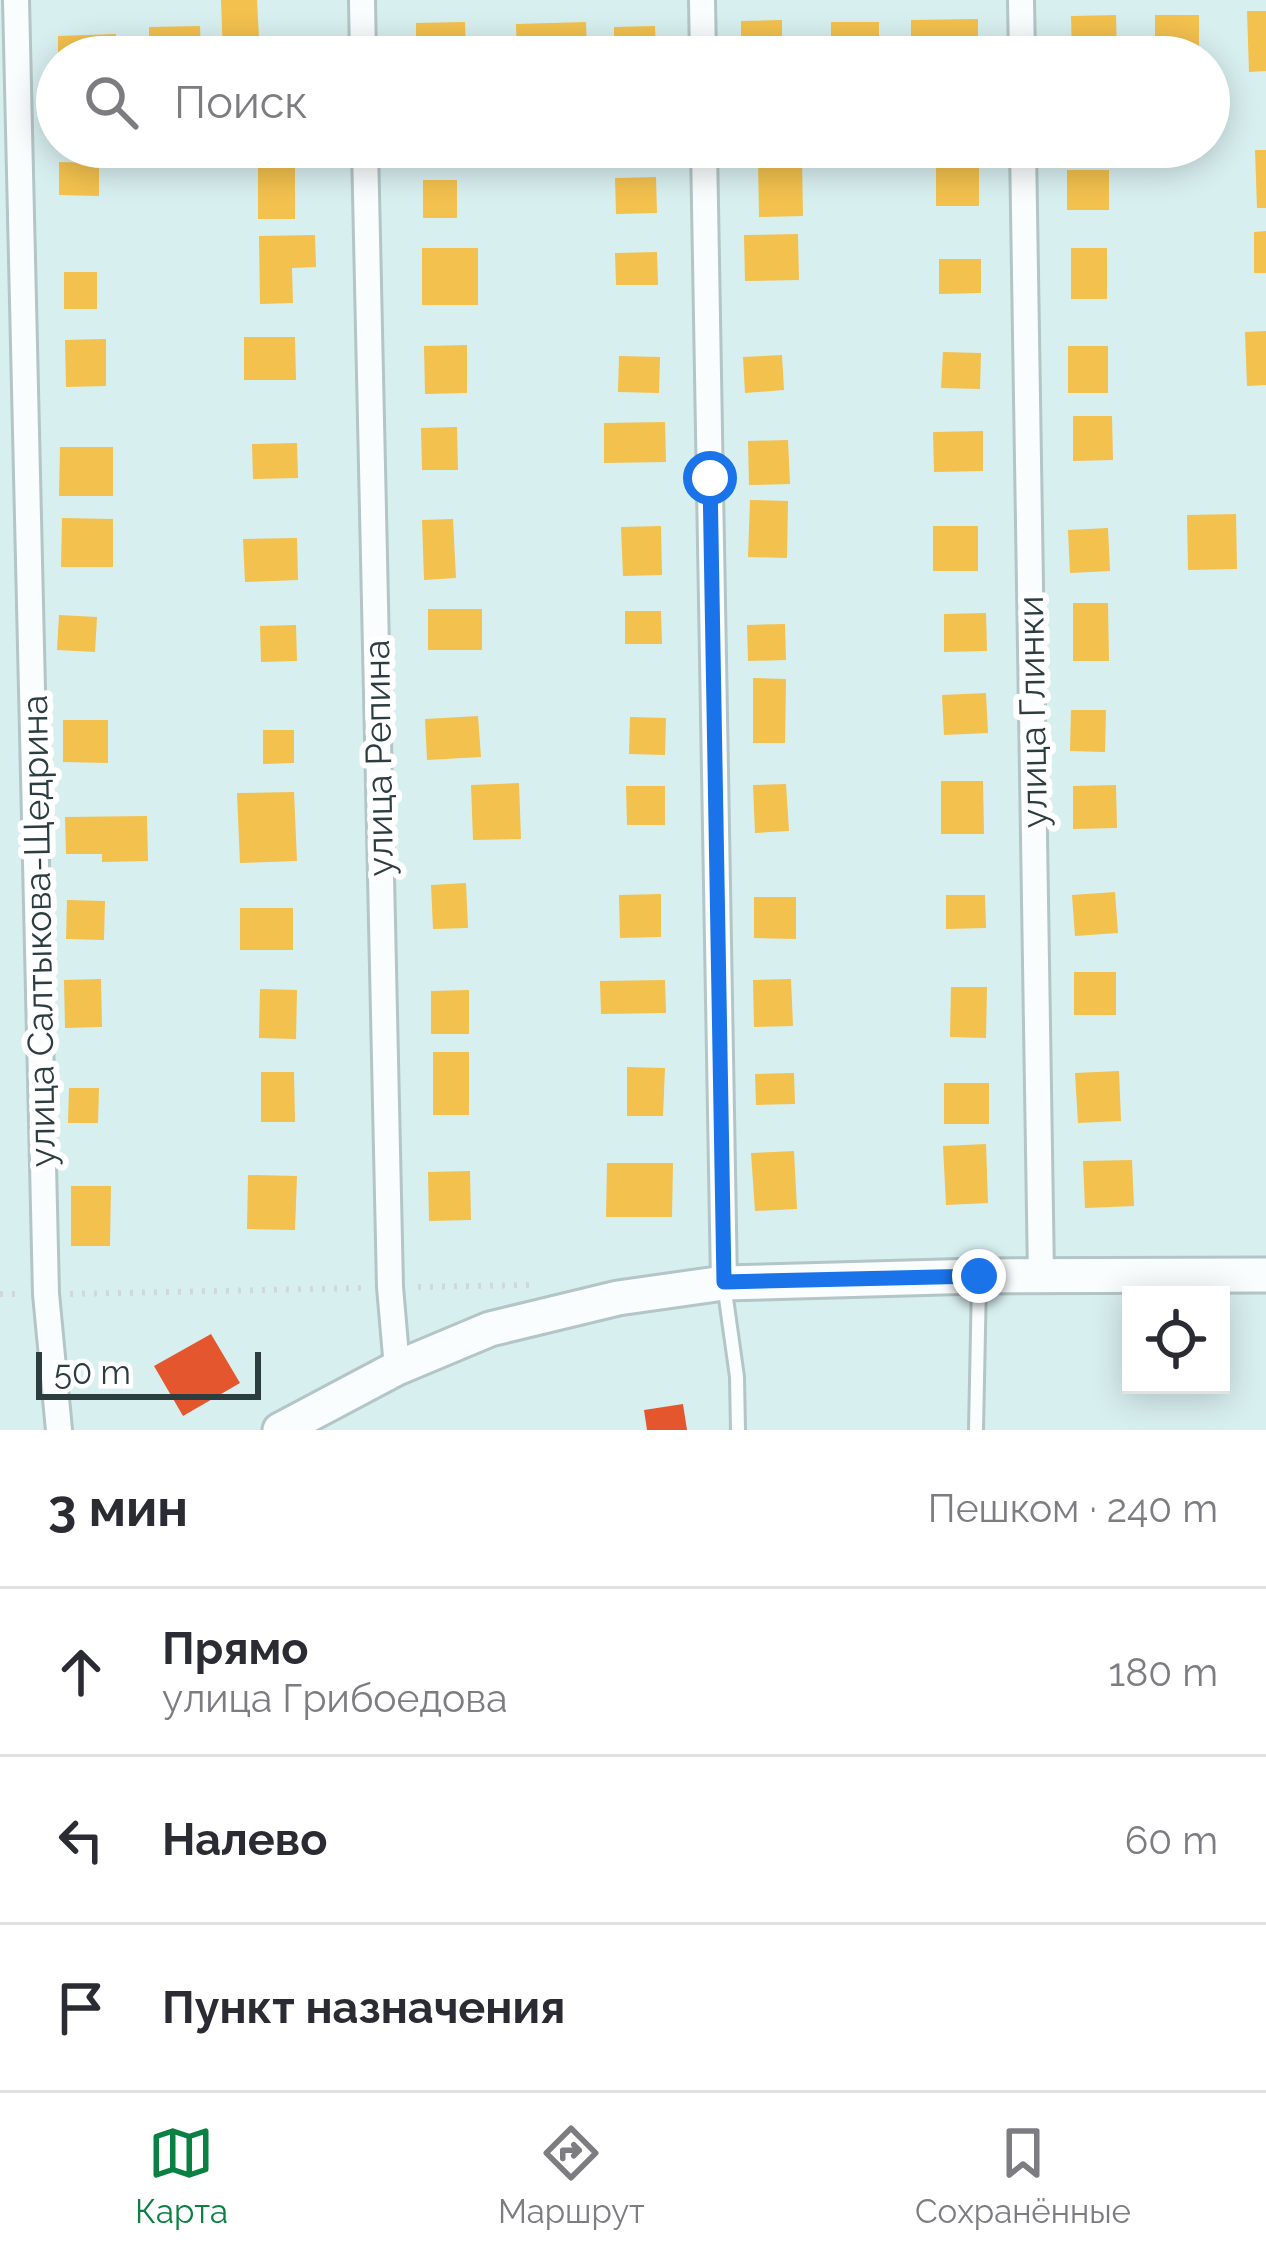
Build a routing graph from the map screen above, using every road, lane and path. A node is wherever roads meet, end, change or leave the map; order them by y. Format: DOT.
graph roads {
  1 [pos="16,0"];
  2 [pos="362,0"];
  3 [pos="702,0"];
  4 [pos="1021,0"];
  5 [pos="363,36"];
  6 [pos="703,36"];
  7 [pos="1022,36"];
  8 [pos="365,168"];
  9 [pos="704,168"];
  10 [pos="1023,168"];
  11 [pos="1266,1274"];
  12 [pos="979,1276"];
  13 [pos="1041,1276"];
  14 [pos="724,1282"];
  15 [pos="397,1368"];
  16 [pos="59,1430"];
  17 [pos="280,1430"];
  18 [pos="738,1430"];
  19 [pos="976,1430"];
  1 -- 16 [label="street, улица Салтыкова-Щедрина"];
  2 -- 5 [label="street"];
  3 -- 6 [label="street"];
  4 -- 7 [label="street"];
  8 -- 15 [label="street, улица Репина"];
  9 -- 14 [label="street"];
  10 -- 13 [label="street, улица Глинки"];
  11 -- 13 [label="main road"];
  12 -- 13 [label="main road"];
  12 -- 14 [label="main road"];
  12 -- 19 [label="lane"];
  14 -- 15 [label="main road"];
  14 -- 18 [label="lane"];
  15 -- 17 [label="main road"];
}
